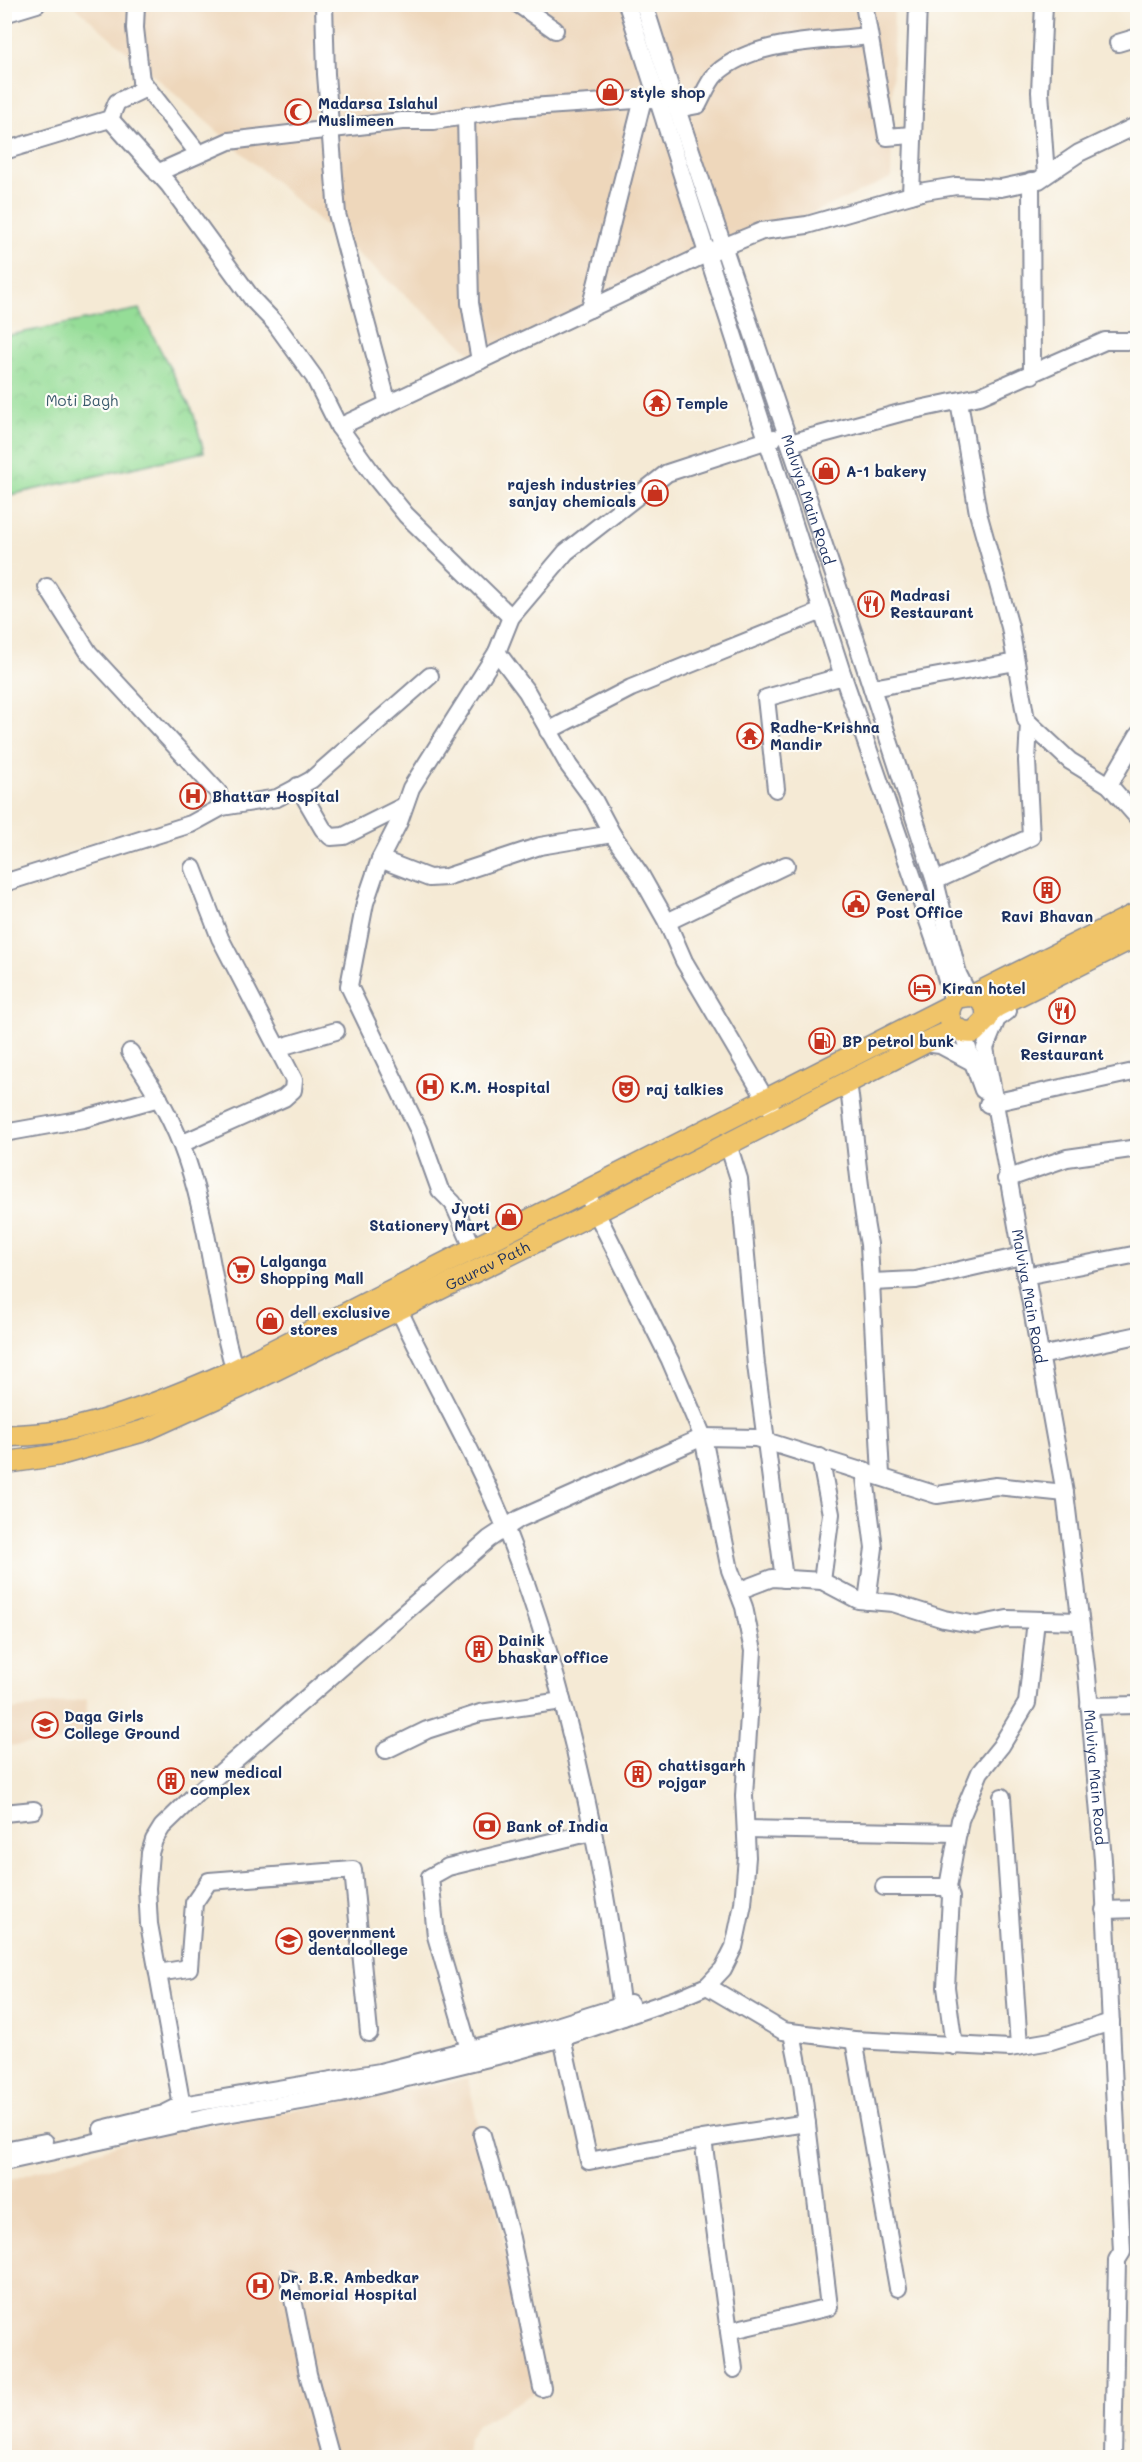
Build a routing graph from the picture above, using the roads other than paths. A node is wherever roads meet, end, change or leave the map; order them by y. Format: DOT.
graph roads {
  1 [pos="38,4"];
  2 [pos="136,4"];
  3 [pos="324,4"];
  4 [pos="518,4"];
  5 [pos="627,4"];
  6 [pos="644,4"];
  7 [pos="875,4"];
  8 [pos="918,4"];
  9 [pos="1044,4"];
  10 [pos="865,5"];
  11 [pos="4,14"];
  12 [pos="555,30"];
  13 [pos="868,36"];
  14 [pos="1137,37"];
  15 [pos="1118,43"];
  16 [pos="141,80"];
  17 [pos="650,99"];
  18 [pos="675,103"];
  19 [pos="466,115"];
  20 [pos="110,119"];
  21 [pos="1137,125"];
  22 [pos="331,129"];
  23 [pos="912,135"];
  24 [pos="4,151"];
  25 [pos="198,153"];
  26 [pos="157,172"];
  27 [pos="1039,178"];
  28 [pos="911,195"];
  29 [pos="725,248"];
  30 [pos="706,254"];
  31 [pos="590,309"];
  32 [pos="1137,340"];
  33 [pos="480,361"];
  34 [pos="1032,375"];
  35 [pos="959,402"];
  36 [pos="388,404"];
  37 [pos="339,427"];
  38 [pos="788,438"];
  39 [pos="766,441"];
  40 [pos="47,586"];
  41 [pos="822,611"];
  42 [pos="511,617"];
  43 [pos="497,652"];
  44 [pos="1016,662"];
  45 [pos="430,676"];
  46 [pos="843,676"];
  47 [pos="872,688"];
  48 [pos="1029,723"];
  49 [pos="548,731"];
  50 [pos="1137,735"];
  51 [pos="1129,763"];
  52 [pos="1109,785"];
  53 [pos="298,786"];
  54 [pos="776,789"];
  55 [pos="404,806"];
  56 [pos="222,807"];
  57 [pos="1137,818"];
  58 [pos="612,834"];
  59 [pos="380,859"];
  60 [pos="786,865"];
  61 [pos="193,868"];
  62 [pos="935,881"];
  63 [pos="4,883"];
  64 [pos="1137,913"];
  65 [pos="667,922"];
  66 [pos="1137,935"];
  67 [pos="1062,973"];
  68 [pos="961,999"];
  69 [pos="988,1013"];
  70 [pos="336,1031"];
  71 [pos="959,1031"];
  72 [pos="924,1043"];
  73 [pos="277,1048"];
  74 [pos="130,1052"];
  75 [pos="972,1062"];
  76 [pos="1137,1071"];
  77 [pos="848,1082"];
  78 [pos="159,1098"];
  79 [pos="766,1100"];
  80 [pos="991,1103"];
  81 [pos="778,1118"];
  82 [pos="4,1133"];
  83 [pos="181,1144"];
  84 [pos="728,1144"];
  85 [pos="1137,1148"];
  86 [pos="1006,1179"];
  87 [pos="586,1192"];
  88 [pos="596,1212"];
  89 [pos="474,1250"];
  90 [pos="1137,1254"];
  91 [pos="1021,1256"];
  92 [pos="1024,1276"];
  93 [pos="872,1282"];
  94 [pos="399,1310"];
  95 [pos="1137,1335"];
  96 [pos="1040,1356"];
  97 [pos="237,1379"];
  98 [pos="4,1436"];
  99 [pos="703,1437"];
  100 [pos="764,1440"];
  101 [pos="820,1457"];
  102 [pos="4,1463"];
  103 [pos="864,1470"];
  104 [pos="881,1475"];
  105 [pos="1065,1493"];
  106 [pos="505,1528"];
  107 [pos="784,1579"];
  108 [pos="822,1581"];
  109 [pos="738,1591"];
  110 [pos="867,1601"];
  111 [pos="1036,1620"];
  112 [pos="1080,1621"];
  113 [pos="562,1701"];
  114 [pos="1137,1705"];
  115 [pos="1089,1706"];
  116 [pos="386,1750"];
  117 [pos="1002,1797"];
  118 [pos="34,1809"];
  119 [pos="4,1814"];
  120 [pos="746,1829"];
  121 [pos="592,1832"];
  122 [pos="958,1833"];
  123 [pos="884,1887"];
  124 [pos="948,1887"];
  125 [pos="1137,1909"];
  126 [pos="1104,1910"];
  127 [pos="158,1972"];
  128 [pos="707,1986"];
  129 [pos="622,2010"];
  130 [pos="1111,2022"];
  131 [pos="369,2033"];
  132 [pos="792,2033"];
  133 [pos="562,2038"];
  134 [pos="854,2040"];
  135 [pos="954,2046"];
  136 [pos="1019,2046"];
  137 [pos="469,2049"];
  138 [pos="182,2105"];
  139 [pos="185,2123"];
  140 [pos="807,2123"];
  141 [pos="482,2136"];
  142 [pos="703,2139"];
  143 [pos="4,2150"];
  144 [pos="4,2162"];
  145 [pos="1137,2216"];
  146 [pos="1121,2222"];
  147 [pos="289,2279"];
  148 [pos="898,2288"];
  149 [pos="729,2331"];
  150 [pos="1122,2341"];
  151 [pos="734,2369"];
  152 [pos="542,2388"];
  153 [pos="331,2457"];
  154 [pos="1113,2457"];
  155 [pos="1124,2457"];
  1 -- 11 [label="street"];
  2 -- 16 [label="street"];
  3 -- 22 [label="street"];
  4 -- 12 [label="street"];
  5 -- 17 [label="street, Malviya Main Road"];
  6 -- 18 [label="street, Malviya Main Road"];
  7 -- 10 [label="street"];
  8 -- 23 [label="street"];
  9 -- 27 [label="street"];
  10 -- 13 [label="street"];
  13 -- 18 [label="street"];
  13 -- 23 [label="street"];
  14 -- 15 [label="street"];
  16 -- 20 [label="street"];
  16 -- 25 [label="street"];
  17 -- 18 [label="street"];
  17 -- 19 [label="street"];
  17 -- 30 [label="street, Malviya Main Road"];
  17 -- 31 [label="street"];
  18 -- 29 [label="street, Malviya Main Road"];
  19 -- 22 [label="street"];
  19 -- 33 [label="street"];
  20 -- 24 [label="street"];
  20 -- 26 [label="street"];
  21 -- 27 [label="street"];
  22 -- 25 [label="street"];
  22 -- 36 [label="street"];
  23 -- 28 [label="street"];
  25 -- 26 [label="street"];
  26 -- 37 [label="street"];
  27 -- 28 [label="street"];
  27 -- 34 [label="street"];
  28 -- 29 [label="street"];
  29 -- 30 [label="street"];
  29 -- 38 [label="street, Malviya Main Road"];
  30 -- 31 [label="street"];
  30 -- 39 [label="street, Malviya Main Road"];
  31 -- 33 [label="street"];
  32 -- 34 [label="street"];
  33 -- 36 [label="street"];
  34 -- 35 [label="street"];
  35 -- 38 [label="street"];
  35 -- 44 [label="street"];
  36 -- 37 [label="street"];
  37 -- 42 [label="street"];
  38 -- 39 [label="street"];
  38 -- 47 [label="street, Malviya Main Road"];
  39 -- 41 [label="street, Malviya Main Road"];
  39 -- 42 [label="street"];
  40 -- 56 [label="street"];
  41 -- 46 [label="street, Malviya Main Road"];
  41 -- 49 [label="street"];
  42 -- 43 [label="street"];
  43 -- 49 [label="street"];
  43 -- 55 [label="street"];
  44 -- 47 [label="street"];
  44 -- 48 [label="street"];
  45 -- 53 [label="street"];
  46 -- 54 [label="street"];
  46 -- 68 [label="street, Malviya Main Road"];
  47 -- 62 [label="street, Malviya Main Road"];
  48 -- 52 [label="street"];
  48 -- 62 [label="street"];
  49 -- 58 [label="street"];
  50 -- 51 [label="street"];
  51 -- 52 [label="street"];
  52 -- 57 [label="street"];
  53 -- 55 [label="street"];
  53 -- 56 [label="street"];
  55 -- 59 [label="street"];
  56 -- 63 [label="street"];
  58 -- 59 [label="street"];
  58 -- 65 [label="street"];
  59 -- 89 [label="street"];
  60 -- 65 [label="street"];
  61 -- 73 [label="street"];
  62 -- 68 [label="street, Malviya Main Road"];
  64 -- 68 [label="main road"];
  65 -- 79 [label="street"];
  66 -- 67 [label="main road"];
  67 -- 69 [label="main road"];
  67 -- 80 [label="street"];
  68 -- 69 [label="main road"];
  68 -- 71 [label="main road"];
  68 -- 79 [label="main road"];
  69 -- 71 [label="main road"];
  70 -- 73 [label="street"];
  71 -- 72 [label="main road, Gaurav Path"];
  71 -- 75 [label="street"];
  72 -- 75 [label="street"];
  72 -- 77 [label="main road, Gaurav Path"];
  73 -- 83 [label="street"];
  74 -- 78 [label="street"];
  75 -- 80 [label="street"];
  76 -- 80 [label="street"];
  77 -- 81 [label="main road, Gaurav Path"];
  77 -- 93 [label="street"];
  78 -- 82 [label="street"];
  78 -- 83 [label="street"];
  79 -- 81 [label="street"];
  79 -- 87 [label="main road"];
  80 -- 86 [label="street, Malviya Main Road"];
  81 -- 84 [label="main road, Gaurav Path"];
  83 -- 97 [label="street"];
  84 -- 88 [label="main road, Gaurav Path"];
  84 -- 100 [label="street"];
  85 -- 86 [label="street"];
  86 -- 91 [label="street, Malviya Main Road"];
  87 -- 88 [label="street"];
  87 -- 89 [label="main road"];
  88 -- 94 [label="main road, Gaurav Path"];
  88 -- 99 [label="street"];
  89 -- 97 [label="main road"];
  90 -- 92 [label="street"];
  91 -- 92 [label="street, Malviya Main Road"];
  91 -- 93 [label="street"];
  92 -- 96 [label="street, Malviya Main Road"];
  93 -- 104 [label="street"];
  94 -- 97 [label="main road, Gaurav Path"];
  94 -- 106 [label="street"];
  95 -- 96 [label="street"];
  96 -- 105 [label="street, Malviya Main Road"];
  97 -- 98 [label="main road"];
  97 -- 102 [label="main road, Gaurav Path"];
  99 -- 100 [label="street"];
  99 -- 106 [label="street"];
  99 -- 109 [label="street"];
  100 -- 101 [label="street"];
  100 -- 107 [label="street"];
  101 -- 103 [label="street"];
  101 -- 108 [label="street"];
  103 -- 104 [label="street"];
  103 -- 110 [label="street"];
  104 -- 105 [label="street"];
  105 -- 112 [label="street, Malviya Main Road"];
  106 -- 113 [label="street"];
  106 -- 127 [label="street"];
  107 -- 108 [label="street"];
  107 -- 109 [label="street"];
  108 -- 110 [label="street"];
  109 -- 120 [label="street"];
  110 -- 111 [label="street"];
  111 -- 112 [label="street"];
  111 -- 122 [label="street"];
  112 -- 115 [label="street, Malviya Main Road"];
  113 -- 116 [label="street"];
  113 -- 121 [label="street"];
  114 -- 115 [label="street"];
  115 -- 126 [label="street, Malviya Main Road"];
  117 -- 136 [label="street"];
  118 -- 119 [label="street"];
  120 -- 122 [label="street"];
  120 -- 128 [label="street"];
  121 -- 129 [label="street"];
  121 -- 137 [label="street"];
  122 -- 124 [label="street"];
  123 -- 124 [label="street"];
  124 -- 135 [label="street"];
  125 -- 126 [label="street"];
  126 -- 130 [label="street, Malviya Main Road"];
  127 -- 131 [label="street"];
  127 -- 138 [label="street"];
  128 -- 129 [label="street"];
  128 -- 132 [label="street"];
  129 -- 133 [label="street"];
  129 -- 137 [label="street"];
  130 -- 136 [label="street"];
  130 -- 146 [label="street, Malviya Main Road"];
  132 -- 134 [label="street"];
  132 -- 140 [label="street"];
  133 -- 139 [label="street"];
  133 -- 142 [label="street"];
  134 -- 135 [label="street"];
  134 -- 148 [label="street"];
  135 -- 136 [label="street"];
  137 -- 138 [label="street"];
  138 -- 139 [label="street"];
  138 -- 143 [label="street"];
  139 -- 144 [label="street"];
  140 -- 142 [label="street"];
  140 -- 149 [label="street"];
  141 -- 152 [label="street"];
  142 -- 149 [label="street"];
  145 -- 146 [label="street"];
  146 -- 150 [label="street, Malviya Main Road"];
  147 -- 153 [label="street"];
  149 -- 151 [label="street"];
  150 -- 154 [label="street"];
  150 -- 155 [label="street"];
}
